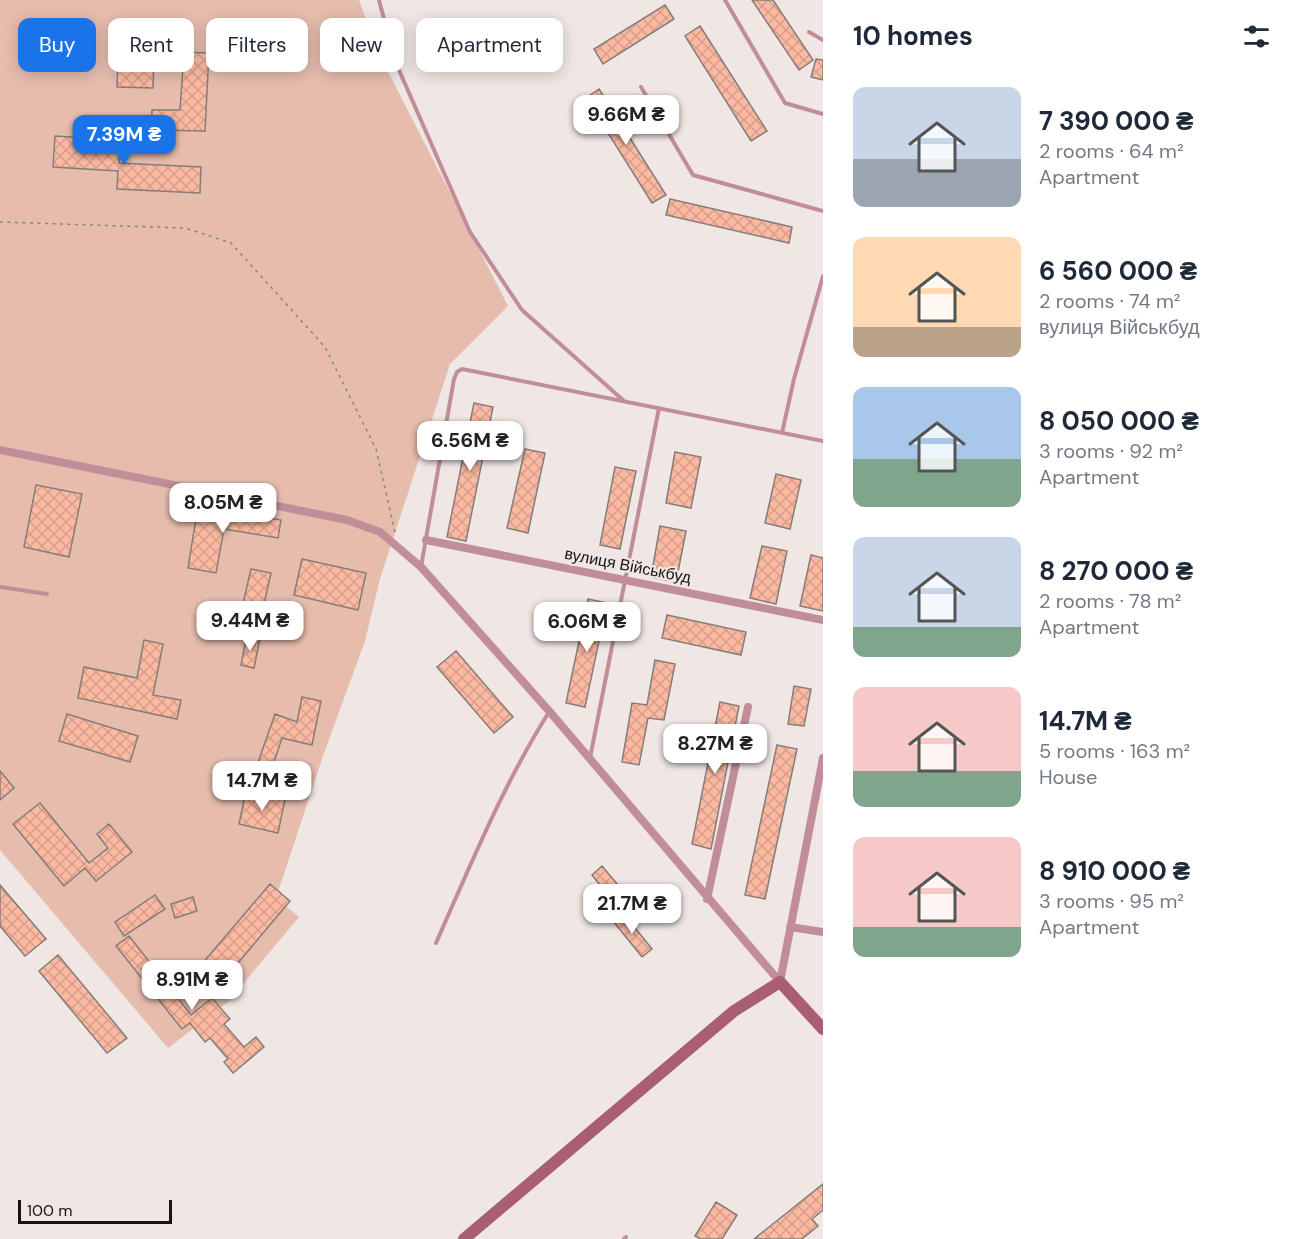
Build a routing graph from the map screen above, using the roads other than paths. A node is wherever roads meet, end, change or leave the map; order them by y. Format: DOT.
graph roads {
  1 [pos="379,0"];
  2 [pos="725,0"];
  3 [pos="809,32"];
  4 [pos="823,40"];
  5 [pos="641,87"];
  6 [pos="823,114"];
  7 [pos="823,211"];
  8 [pos="823,276"];
  9 [pos="625,401"];
  10 [pos="659,408"];
  11 [pos="782,433"];
  12 [pos="823,441"];
  13 [pos="0,450"];
  14 [pos="426,540"];
  15 [pos="421,567"];
  16 [pos="624,580"];
  17 [pos="0,586"];
  18 [pos="47,594"];
  19 [pos="823,620"];
  20 [pos="748,707"];
  21 [pos="550,711"];
  22 [pos="823,758"];
  23 [pos="590,759"];
  24 [pos="707,899"];
  25 [pos="790,927"];
  26 [pos="823,932"];
  27 [pos="436,943"];
  28 [pos="780,982"];
  29 [pos="823,1029"];
  30 [pos="464,1239"];
  1 -- 9 [label="lane"];
  2 -- 6 [label="lane"];
  3 -- 4 [label="lane"];
  5 -- 7 [label="lane"];
  8 -- 11 [label="lane"];
  9 -- 10 [label="lane"];
  9 -- 14 [label="lane"];
  10 -- 11 [label="lane"];
  10 -- 16 [label="lane"];
  11 -- 12 [label="lane"];
  13 -- 15 [label="street"];
  14 -- 15 [label="lane"];
  14 -- 16 [label="street, вулиця Військбуд"];
  15 -- 21 [label="street"];
  16 -- 19 [label="street, вулиця Військбуд"];
  16 -- 23 [label="lane"];
  17 -- 18 [label="lane"];
  20 -- 24 [label="street"];
  21 -- 23 [label="street"];
  21 -- 27 [label="lane"];
  22 -- 25 [label="street"];
  23 -- 24 [label="street"];
  24 -- 28 [label="street"];
  25 -- 26 [label="street"];
  25 -- 28 [label="street"];
  28 -- 29 [label="main road"];
  28 -- 30 [label="main road"];
}
